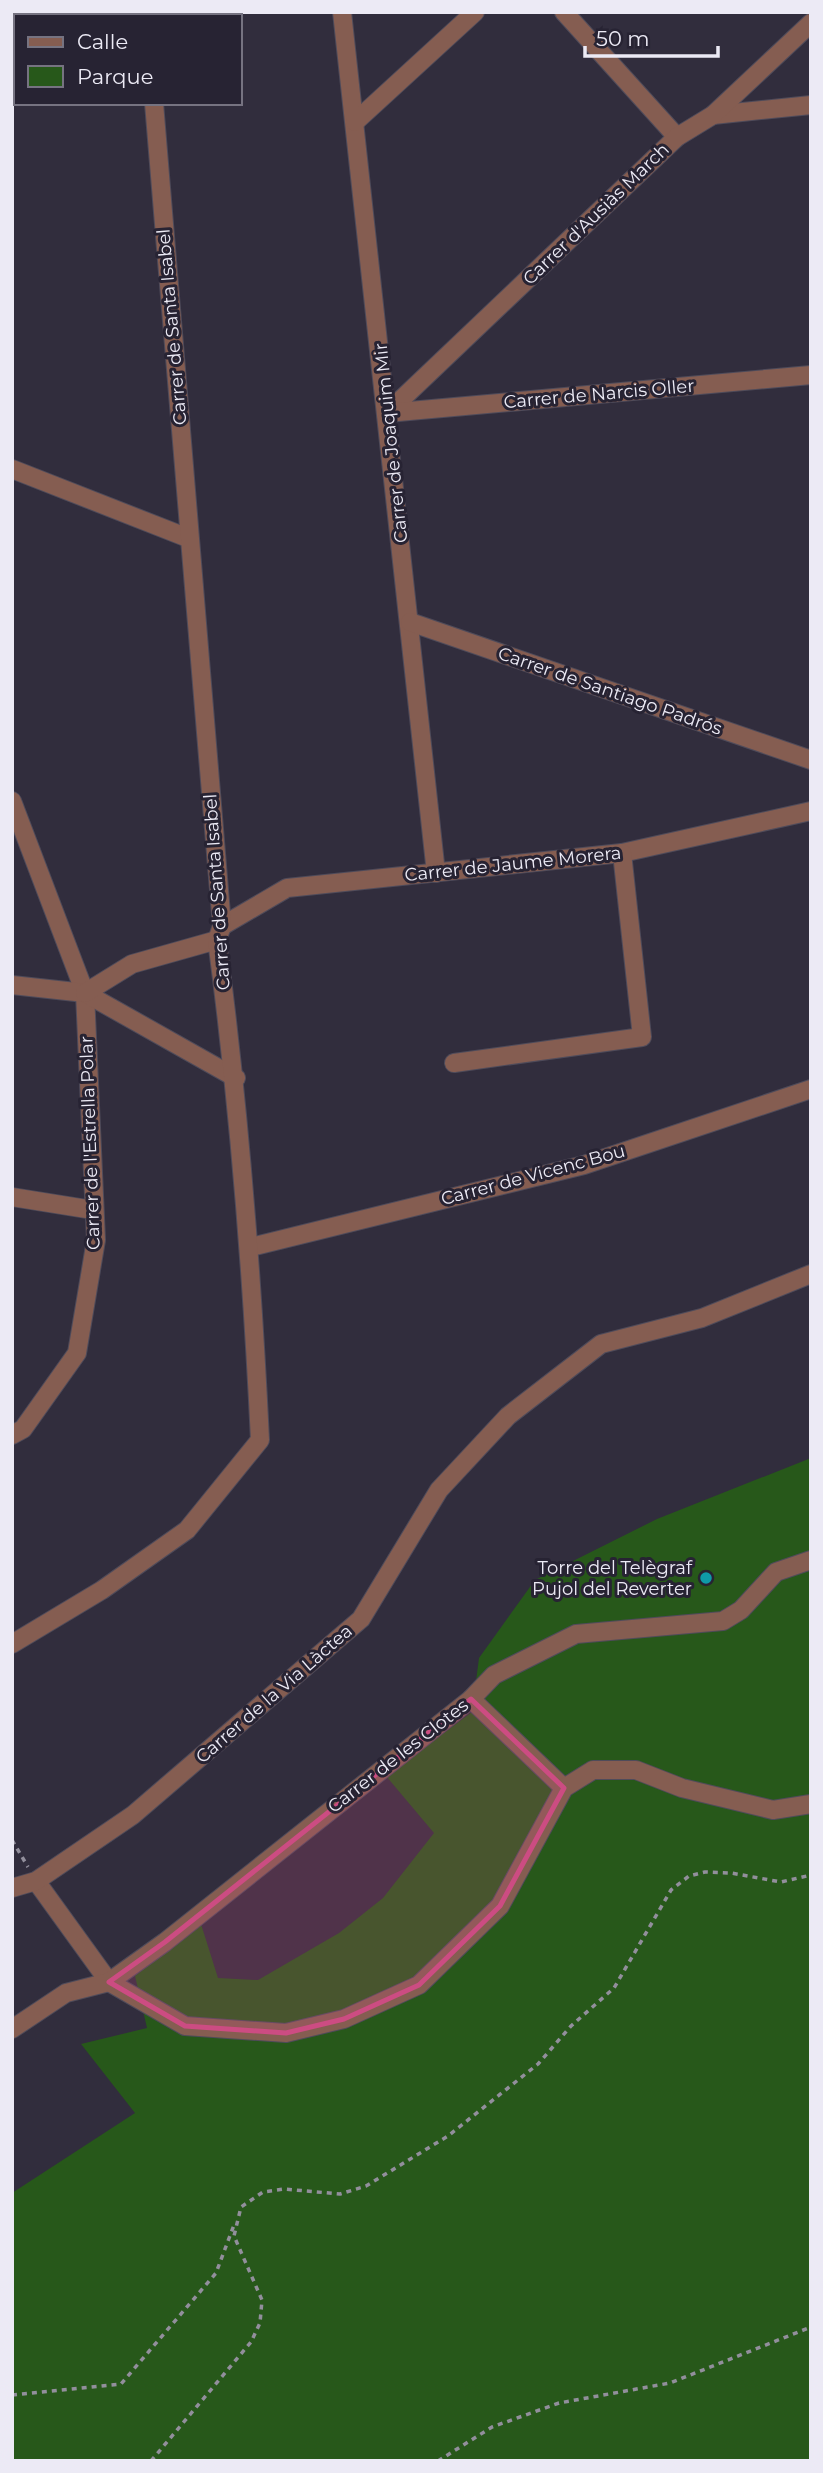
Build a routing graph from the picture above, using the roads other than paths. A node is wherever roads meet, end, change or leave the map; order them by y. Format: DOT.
graph roads {
  1 [pos="342,12"];
  2 [pos="475,12"];
  3 [pos="565,12"];
  4 [pos="811,23"];
  5 [pos="154,105"];
  6 [pos="811,105"];
  7 [pos="713,116"];
  8 [pos="355,122"];
  9 [pos="677,137"];
  10 [pos="811,375"];
  11 [pos="387,414"];
  12 [pos="12,468"];
  13 [pos="188,538"];
  14 [pos="410,622"];
  15 [pos="811,760"];
  16 [pos="12,801"];
  17 [pos="811,811"];
  18 [pos="622,853"];
  19 [pos="436,873"];
  20 [pos="220,933"];
  21 [pos="12,985"];
  22 [pos="85,993"];
  23 [pos="454,1063"];
  24 [pos="236,1078"];
  25 [pos="811,1089"];
  26 [pos="12,1197"];
  27 [pos="93,1210"];
  28 [pos="251,1247"];
  29 [pos="811,1274"];
  30 [pos="12,1435"];
  31 [pos="811,1560"];
  32 [pos="12,1644"];
  33 [pos="471,1699"];
  34 [pos="564,1788"];
  35 [pos="811,1804"];
  36 [pos="36,1881"];
  37 [pos="12,1888"];
  38 [pos="109,1982"];
  39 [pos="12,2029"];
  1 -- 8 [label="street, Carrer de Joaquim Mir"];
  2 -- 8 [label="street"];
  3 -- 9 [label="street"];
  4 -- 7 [label="street, Carrer d'Ausiàs March"];
  5 -- 13 [label="street, Carrer de Santa Isabel"];
  6 -- 7 [label="street"];
  7 -- 9 [label="street, Carrer d'Ausiàs March"];
  8 -- 11 [label="street, Carrer de Joaquim Mir"];
  9 -- 11 [label="street, Carrer d'Ausiàs March"];
  10 -- 11 [label="street, Carrer de Narcis Oller"];
  11 -- 14 [label="street, Carrer de Joaquim Mir"];
  12 -- 13 [label="street"];
  13 -- 20 [label="street, Carrer de Santa Isabel"];
  14 -- 15 [label="street, Carrer de Santiago Padrós"];
  14 -- 19 [label="street, Carrer de Joaquim Mir"];
  16 -- 22 [label="street, Carrer de l'Estrella Polar"];
  17 -- 18 [label="street, Carrer de Jaume Morera"];
  18 -- 19 [label="street, Carrer de Jaume Morera"];
  18 -- 23 [label="street"];
  19 -- 20 [label="street, Carrer de Jaume Morera"];
  20 -- 22 [label="street, Carrer de Jaume Morera"];
  20 -- 24 [label="street, Carrer de Santa Isabel"];
  21 -- 22 [label="street"];
  22 -- 24 [label="street"];
  22 -- 27 [label="street, Carrer de l'Estrella Polar"];
  24 -- 28 [label="street, Carrer de Santa Isabel"];
  25 -- 28 [label="street, Carrer de Vicenc Bou"];
  26 -- 27 [label="street"];
  27 -- 30 [label="street, Carrer de l'Estrella Polar"];
  28 -- 32 [label="street, Carrer de Santa Isabel"];
  29 -- 36 [label="street, Carrer de la Via Làctea"];
  31 -- 33 [label="street, Carrer de les Clotes"];
  33 -- 34 [label="street"];
  33 -- 38 [label="street, Carrer de les Clotes"];
  34 -- 35 [label="street"];
  34 -- 38 [label="street"];
  36 -- 37 [label="street, Carrer de la Via Làctea"];
  36 -- 38 [label="street"];
  38 -- 39 [label="street, Carrer de les Clotes"];
}
